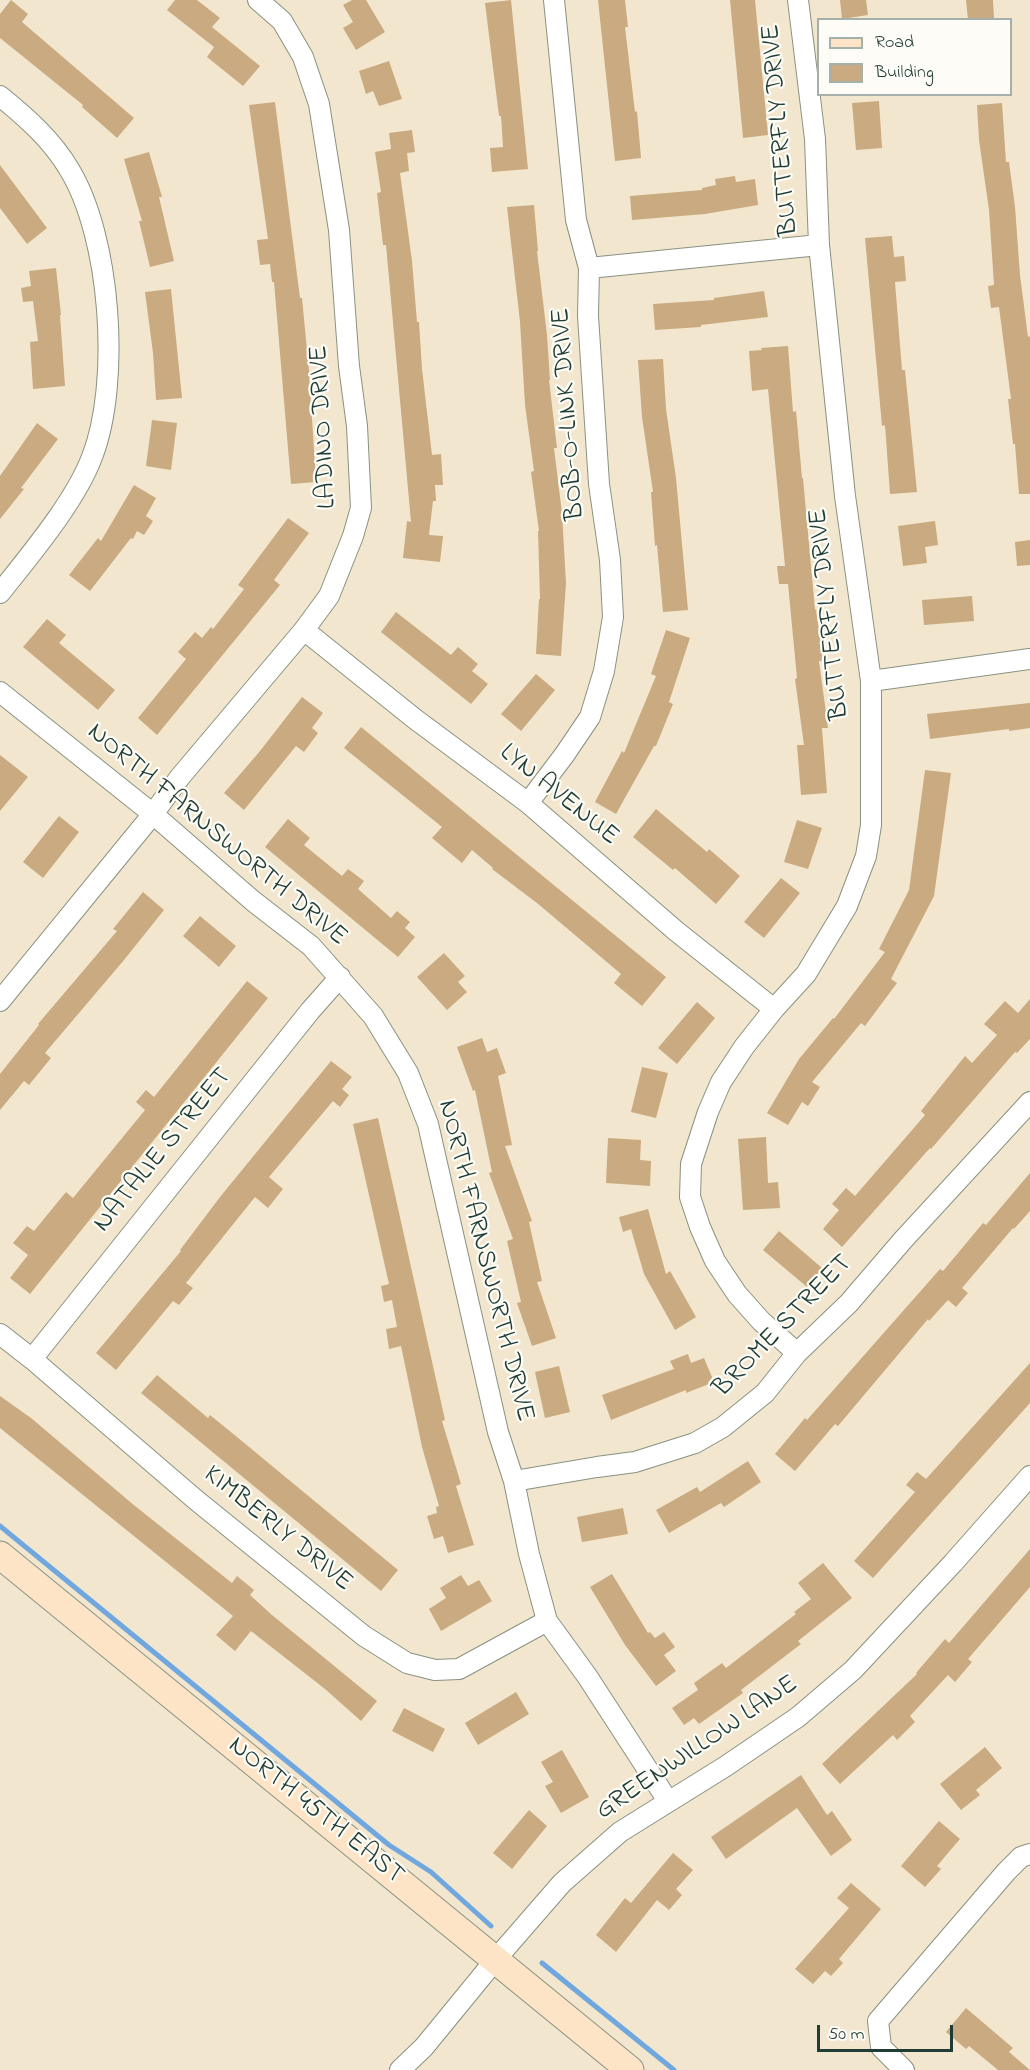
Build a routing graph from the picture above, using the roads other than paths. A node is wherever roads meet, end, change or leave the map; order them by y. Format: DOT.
graph roads {
  1 [pos="258,0"];
  2 [pos="554,0"];
  3 [pos="798,0"];
  4 [pos="0,96"];
  5 [pos="819,245"];
  6 [pos="589,268"];
  7 [pos="0,593"];
  8 [pos="304,630"];
  9 [pos="1030,659"];
  10 [pos="871,681"];
  11 [pos="0,692"];
  12 [pos="528,803"];
  13 [pos="153,814"];
  14 [pos="340,977"];
  15 [pos="0,1001"];
  16 [pos="774,1009"];
  17 [pos="1030,1102"];
  18 [pos="0,1334"];
  19 [pos="797,1353"];
  20 [pos="32,1359"];
  21 [pos="1030,1476"];
  22 [pos="514,1481"];
  23 [pos="0,1555"];
  24 [pos="547,1621"];
  25 [pos="668,1802"];
  26 [pos="1030,1854"];
  27 [pos="496,1959"];
  28 [pos="399,2070"];
  29 [pos="630,2070"];
  30 [pos="904,2070"];
  1 -- 8 [label="street, LADINO DRIVE"];
  2 -- 6 [label="street, BOB-O-LINK DRIVE"];
  3 -- 5 [label="street, BUTTERFLY DRIVE"];
  4 -- 7 [label="street"];
  5 -- 6 [label="street"];
  5 -- 10 [label="street, BUTTERFLY DRIVE"];
  6 -- 12 [label="street, BOB-O-LINK DRIVE"];
  8 -- 12 [label="street, LYN AVENUE"];
  8 -- 13 [label="street, LADINO DRIVE"];
  9 -- 10 [label="street"];
  10 -- 16 [label="street, BUTTERFLY DRIVE"];
  11 -- 13 [label="street, NORTH FARNSWORTH DRIVE"];
  12 -- 16 [label="street, LYN AVENUE"];
  13 -- 14 [label="street, NORTH FARNSWORTH DRIVE"];
  13 -- 15 [label="street, LADINO DRIVE"];
  14 -- 20 [label="street, NATALIE STREET"];
  14 -- 22 [label="street, NORTH FARNSWORTH DRIVE"];
  16 -- 19 [label="street, BUTTERFLY DRIVE"];
  17 -- 19 [label="street, BROME STREET"];
  18 -- 20 [label="street, KIMBERLY DRIVE"];
  19 -- 22 [label="street, BROME STREET"];
  20 -- 24 [label="street, KIMBERLY DRIVE"];
  21 -- 25 [label="street, GREENWILLOW LANE"];
  22 -- 24 [label="street, NORTH FARNSWORTH DRIVE"];
  23 -- 27 [label="main road, NORTH 45TH EAST"];
  24 -- 25 [label="street, NORTH FARNSWORTH DRIVE"];
  25 -- 27 [label="street, GREENWILLOW LANE"];
  26 -- 30 [label="street"];
  27 -- 28 [label="street, GREENWILLOW LANE"];
  27 -- 29 [label="main road, NORTH 45TH EAST"];
}
